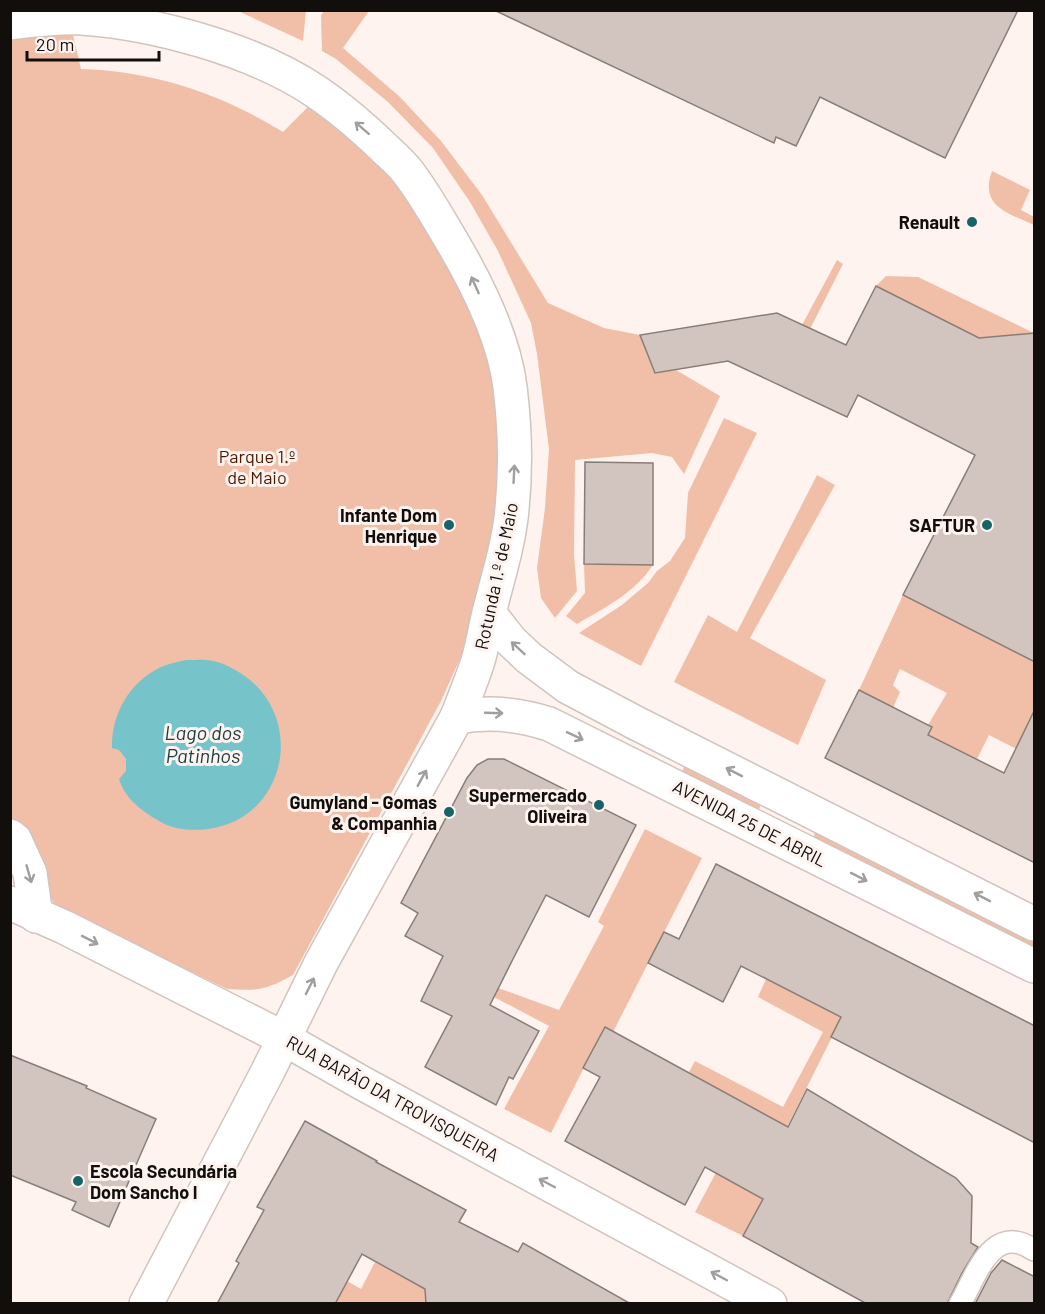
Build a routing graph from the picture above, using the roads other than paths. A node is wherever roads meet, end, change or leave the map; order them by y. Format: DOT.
graph roads {
  1 [pos="10,22"];
  2 [pos="489,613"];
  3 [pos="457,717"];
  4 [pos="634,722"];
  5 [pos="617,756"];
  6 [pos="786,799"];
  7 [pos="769,832"];
  8 [pos="10,836"];
  9 [pos="23,909"];
  10 [pos="1035,924"];
  11 [pos="1035,966"];
  12 [pos="283,1038"];
  13 [pos="1035,1250"];
  14 [pos="146,1304"];
  15 [pos="770,1304"];
  16 [pos="960,1304"];
  2 -- 1 [label="main road, Rotunda 1.º de Maio, one-way"];
  2 -- 3 [label="main road, Rotunda 1.º de Maio"];
  4 -- 2 [label="main road, AVENIDA 25 DE ABRIL, one-way"];
  3 -- 5 [label="main road, AVENIDA 25 DE ABRIL, one-way"];
  12 -- 3 [label="main road, Rotunda 1.º de Maio, one-way"];
  4 -- 5 [label="main road"];
  6 -- 4 [label="main road, AVENIDA 25 DE ABRIL, one-way"];
  5 -- 7 [label="main road, AVENIDA 25 DE ABRIL"];
  6 -- 7 [label="main road"];
  10 -- 6 [label="main road, AVENIDA 25 DE ABRIL, one-way"];
  7 -- 11 [label="main road, AVENIDA 25 DE ABRIL, one-way"];
  8 -- 9 [label="main road, one-way"];
  9 -- 12 [label="main road, RUA BARÃO DA TROVISQUEIRA, one-way"];
  12 -- 14 [label="main road, Rotunda 1.º de Maio"];
  15 -- 12 [label="main road, RUA BARÃO DA TROVISQUEIRA, one-way"];
  13 -- 16 [label="lane"];
}
